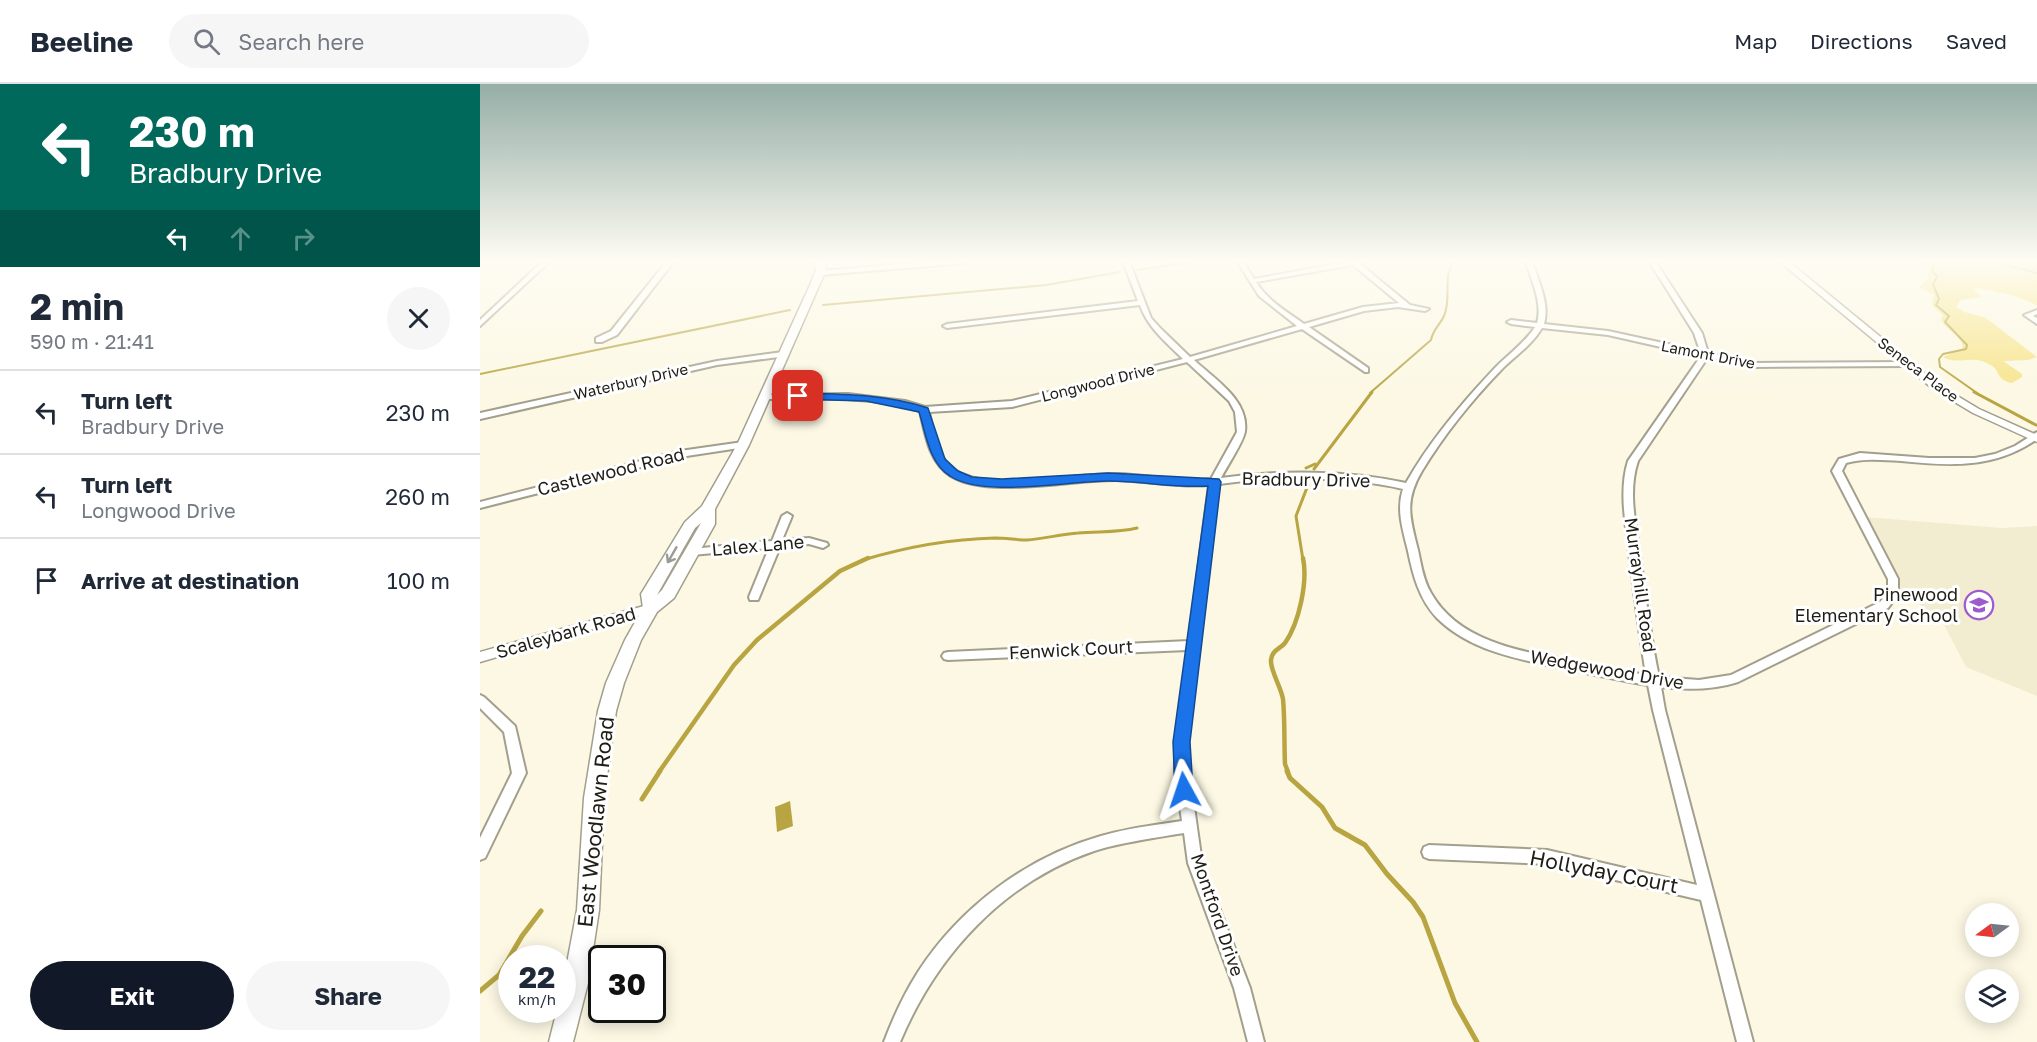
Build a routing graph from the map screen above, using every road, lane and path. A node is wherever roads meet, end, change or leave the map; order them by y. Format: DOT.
graph roads {
  1 [pos="499,306"];
  2 [pos="636,306"];
  3 [pos="804,306"];
  4 [pos="1119,306"];
  5 [pos="1143,306"];
  6 [pos="1274,306"];
  7 [pos="1407,306"];
  8 [pos="1542,306"];
  9 [pos="1681,306"];
  10 [pos="1836,306"];
  11 [pos="1425,309"];
  12 [pos="2037,312"];
  13 [pos="1511,322"];
  14 [pos="2037,322"];
  15 [pos="480,324"];
  16 [pos="1540,325"];
  17 [pos="947,326"];
  18 [pos="1303,326"];
  19 [pos="599,340"];
  20 [pos="783,354"];
  21 [pos="1705,356"];
  22 [pos="1189,360"];
  23 [pos="1906,364"];
  24 [pos="1365,370"];
  25 [pos="764,398"];
  26 [pos="924,410"];
  27 [pos="480,416"];
  28 [pos="2036,437"];
  29 [pos="742,445"];
  30 [pos="1214,482"];
  31 [pos="1409,487"];
  32 [pos="480,505"];
  33 [pos="708,509"];
  34 [pos="787,516"];
  35 [pos="775,544"];
  36 [pos="823,545"];
  37 [pos="692,552"];
  38 [pos="754,597"];
  39 [pos="651,608"];
  40 [pos="1194,645"];
  41 [pos="948,656"];
  42 [pos="480,657"];
  43 [pos="1654,681"];
  44 [pos="480,700"];
  45 [pos="1189,826"];
  46 [pos="1429,852"];
  47 [pos="480,853"];
  48 [pos="1707,894"];
  49 [pos="561,1042"];
  50 [pos="892,1042"];
  51 [pos="1256,1042"];
  52 [pos="1745,1042"];
  1 -- 15 [label="street"];
  2 -- 19 [label="street"];
  3 -- 20 [label="main road, East Woodlawn Road"];
  4 -- 17 [label="street"];
  5 -- 22 [label="street, Montford Drive"];
  6 -- 18 [label="street"];
  7 -- 11 [label="street, Longwood Drive"];
  7 -- 18 [label="street, Longwood Drive"];
  8 -- 16 [label="street"];
  9 -- 21 [label="street"];
  10 -- 23 [label="street, Seneca Place"];
  12 -- 14 [label="street"];
  13 -- 16 [label="street, Lamont Drive"];
  16 -- 21 [label="street, Lamont Drive"];
  16 -- 31 [label="street, Wedgewood Drive"];
  18 -- 22 [label="street, Longwood Drive"];
  18 -- 24 [label="street"];
  20 -- 25 [label="main road, East Woodlawn Road"];
  20 -- 27 [label="street, Waterbury Drive"];
  21 -- 23 [label="street, Lamont Drive"];
  21 -- 43 [label="street, Murrayhill Road"];
  22 -- 26 [label="street, Longwood Drive"];
  22 -- 30 [label="street, Montford Drive"];
  23 -- 28 [label="street, Seneca Place"];
  25 -- 26 [label="street, Longwood Drive"];
  25 -- 29 [label="main road, East Woodlawn Road"];
  26 -- 30 [label="street, Bradbury Drive"];
  28 -- 43 [label="street, Wedgewood Drive"];
  29 -- 32 [label="street, Castlewood Road"];
  29 -- 33 [label="main road, East Woodlawn Road"];
  30 -- 31 [label="street, Bradbury Drive"];
  30 -- 40 [label="street, Montford Drive"];
  31 -- 43 [label="street, Wedgewood Drive"];
  33 -- 37 [label="main road, East Woodlawn Road"];
  33 -- 39 [label="main road, East Woodlawn Road, one-way"];
  34 -- 35 [label="street"];
  35 -- 36 [label="street, Lalex Lane"];
  35 -- 37 [label="street, Lalex Lane"];
  35 -- 38 [label="street"];
  37 -- 39 [label="main road, East Woodlawn Road"];
  39 -- 42 [label="street, Scaleybark Road"];
  39 -- 49 [label="main road, East Woodlawn Road"];
  40 -- 41 [label="street, Fenwick Court"];
  40 -- 45 [label="street, Montford Drive"];
  43 -- 48 [label="street, Murrayhill Road"];
  44 -- 47 [label="street"];
  45 -- 50 [label="street"];
  45 -- 51 [label="street, Montford Drive"];
  46 -- 48 [label="street, Hollyday Court"];
  48 -- 52 [label="street, Murrayhill Road"];
}
